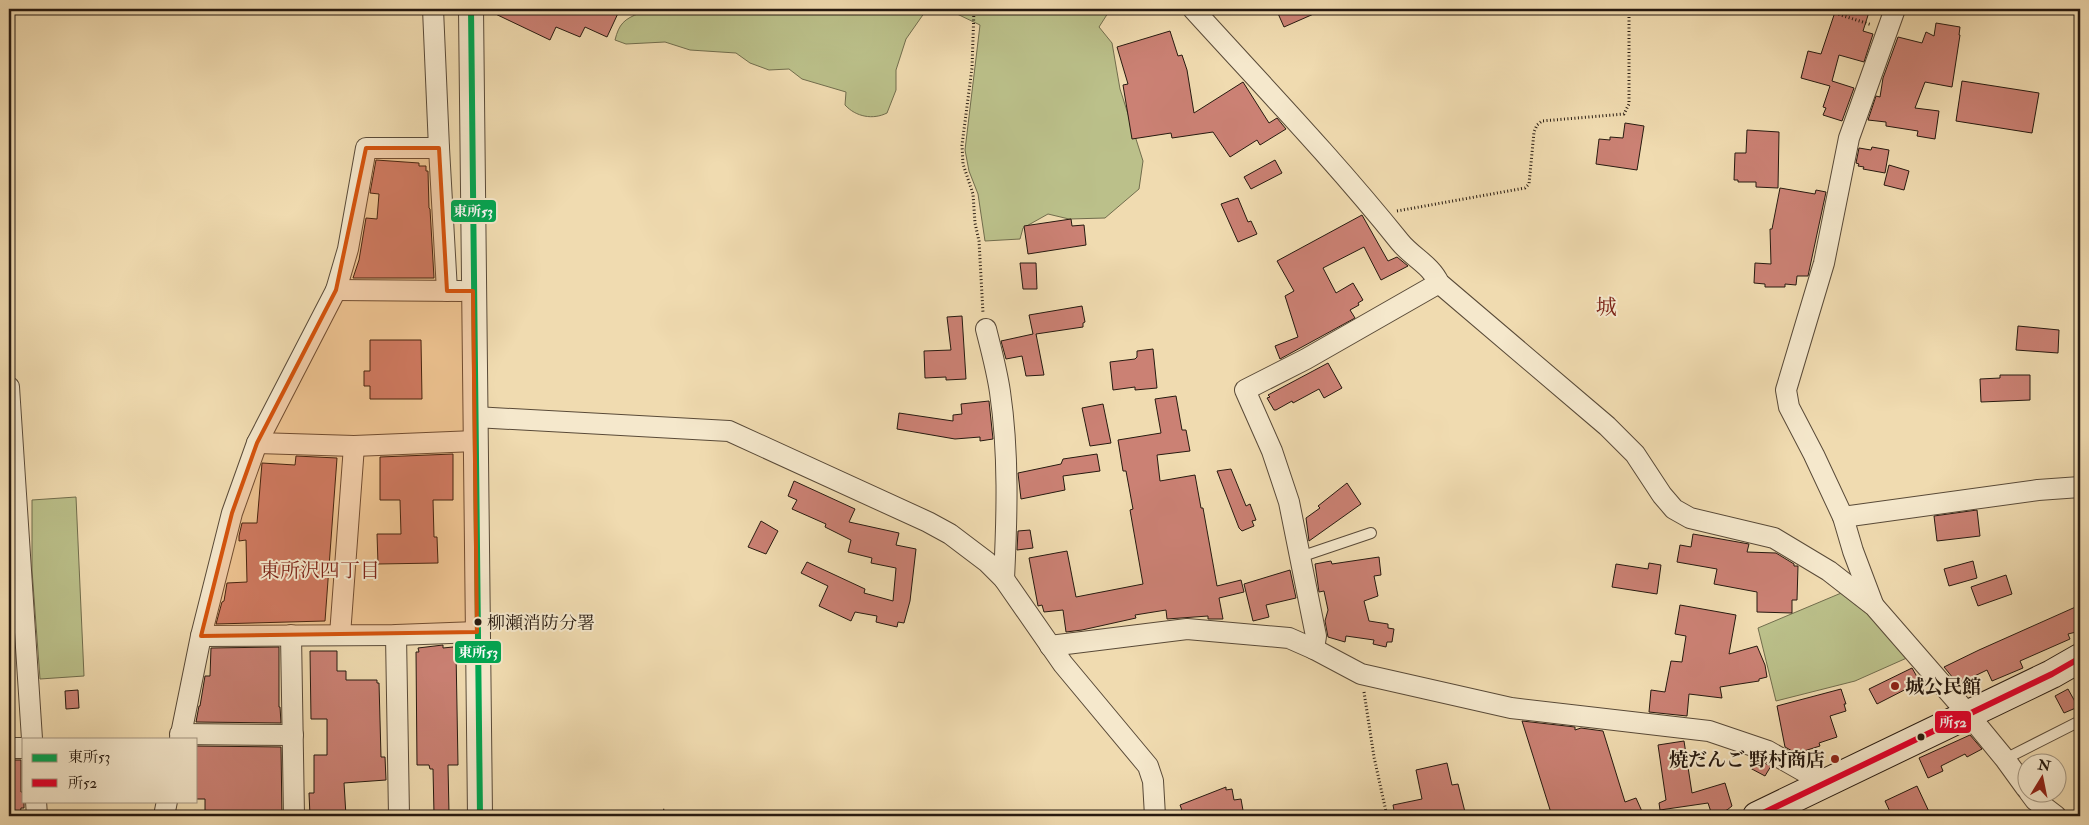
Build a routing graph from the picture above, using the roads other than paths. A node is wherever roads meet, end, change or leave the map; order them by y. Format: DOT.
graph roads {
  1 [pos="433,9"];
  2 [pos="471,9"];
  3 [pos="1193,9"];
  4 [pos="1895,9"];
  5 [pos="439,148"];
  6 [pos="1439,283"];
  7 [pos="336,290"];
  8 [pos="447,290"];
  9 [pos="473,291"];
  10 [pos="986,328"];
  11 [pos="9,387"];
  12 [pos="9,409"];
  13 [pos="475,417"];
  14 [pos="475,441"];
  15 [pos="257,443"];
  16 [pos="354,446"];
  17 [pos="2080,487"];
  18 [pos="1842,517"];
  19 [pos="13,523"];
  20 [pos="1371,533"];
  21 [pos="1300,557"];
  22 [pos="1004,579"];
  23 [pos="1874,606"];
  24 [pos="478,632"];
  25 [pos="17,633"];
  26 [pos="291,635"];
  27 [pos="340,635"];
  28 [pos="396,635"];
  29 [pos="201,636"];
  30 [pos="1050,646"];
  31 [pos="1314,649"];
  32 [pos="2080,658"];
  33 [pos="1968,714"];
  34 [pos="2080,721"];
  35 [pos="293,735"];
  36 [pos="180,737"];
  37 [pos="32,738"];
  38 [pos="9,748"];
  39 [pos="22,748"];
  40 [pos="2005,759"];
  41 [pos="2016,774"];
  42 [pos="1826,784"];
  43 [pos="36,802"];
  44 [pos="167,802"];
  45 [pos="2037,802"];
  46 [pos="37,816"];
  47 [pos="164,816"];
  48 [pos="294,816"];
  49 [pos="399,816"];
  50 [pos="480,816"];
  51 [pos="1155,816"];
  52 [pos="1757,816"];
  53 [pos="2056,816"];
  1 -- 5 [label="street"];
  2 -- 9 [label="street"];
  3 -- 6 [label="street"];
  4 -- 18 [label="street"];
  5 -- 7 [label="street"];
  5 -- 8 [label="street"];
  6 -- 21 [label="street"];
  6 -- 23 [label="street"];
  7 -- 8 [label="street"];
  7 -- 15 [label="street"];
  8 -- 9 [label="street"];
  9 -- 13 [label="street"];
  10 -- 22 [label="street"];
  11 -- 12 [label="street"];
  12 -- 19 [label="street"];
  13 -- 14 [label="street"];
  13 -- 22 [label="street"];
  14 -- 16 [label="street"];
  14 -- 24 [label="street"];
  15 -- 16 [label="street"];
  15 -- 29 [label="street"];
  16 -- 27 [label="street"];
  17 -- 18 [label="street"];
  18 -- 23 [label="street"];
  19 -- 25 [label="street"];
  20 -- 21 [label="lane"];
  21 -- 31 [label="street"];
  22 -- 30 [label="street"];
  23 -- 33 [label="street"];
  24 -- 28 [label="street"];
  24 -- 50 [label="street"];
  25 -- 37 [label="street"];
  26 -- 27 [label="street"];
  26 -- 29 [label="street"];
  26 -- 35 [label="street"];
  27 -- 28 [label="street"];
  28 -- 49 [label="street"];
  29 -- 36 [label="street"];
  30 -- 31 [label="street"];
  30 -- 51 [label="street"];
  31 -- 42 [label="street"];
  32 -- 33 [label="main road"];
  33 -- 40 [label="street"];
  33 -- 42 [label="main road"];
  34 -- 40 [label="lane"];
  35 -- 36 [label="street"];
  35 -- 48 [label="street"];
  38 -- 39 [label="street"];
  40 -- 41 [label="street"];
  42 -- 52 [label="main road"];
  43 -- 46 [label="street"];
  44 -- 47 [label="street"];
  45 -- 53 [label="street"];
}
